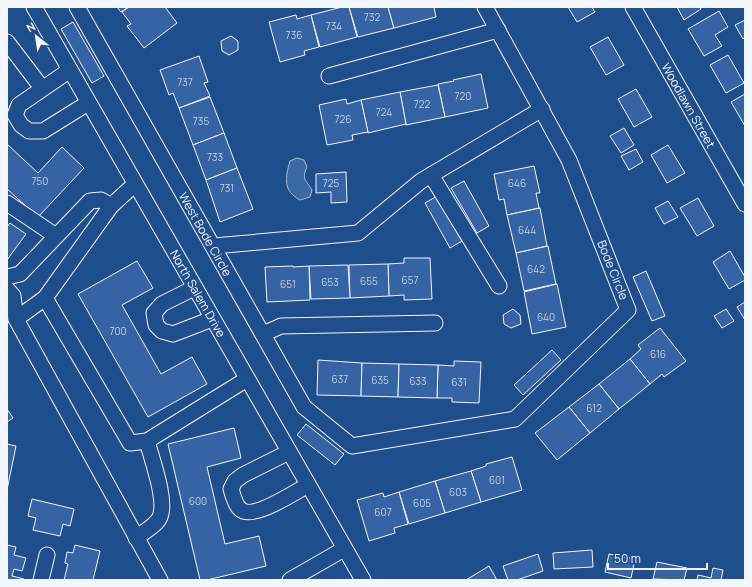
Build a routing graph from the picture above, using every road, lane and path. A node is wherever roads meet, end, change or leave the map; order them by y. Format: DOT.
graph roads {
  1 [pos="34,7"];
  2 [pos="77,7"];
  3 [pos="486,7"];
  4 [pos="633,7"];
  5 [pos="498,30"];
  6 [pos="7,42"];
  7 [pos="70,70"];
  8 [pos="329,76"];
  9 [pos="42,88"];
  10 [pos="88,103"];
  11 [pos="542,109"];
  12 [pos="431,175"];
  13 [pos="135,184"];
  14 [pos="7,204"];
  15 [pos="745,204"];
  16 [pos="111,206"];
  17 [pos="56,236"];
  18 [pos="214,246"];
  19 [pos="7,277"];
  20 [pos="499,286"];
  21 [pos="194,288"];
  22 [pos="7,289"];
  23 [pos="45,298"];
  24 [pos="212,318"];
  25 [pos="16,319"];
  26 [pos="435,323"];
  27 [pos="264,334"];
  28 [pos="247,379"];
  29 [pos="147,441"];
  30 [pos="352,446"];
  31 [pos="289,452"];
  32 [pos="308,485"];
  33 [pos="136,538"];
  34 [pos="344,549"];
  35 [pos="47,555"];
  36 [pos="313,574"];
  37 [pos="41,580"];
  38 [pos="160,580"];
  39 [pos="290,580"];
  40 [pos="363,580"];
  1 -- 7 [label="street, North Salem Drive"];
  2 -- 18 [label="street, West Bode Circle"];
  3 -- 5 [label="street, Bode Circle"];
  4 -- 15 [label="street, Woodlawn Street"];
  5 -- 8 [label="street"];
  5 -- 11 [label="street, Bode Circle"];
  6 -- 9 [label="street"];
  7 -- 9 [label="street"];
  7 -- 10 [label="street, North Salem Drive"];
  9 -- 10 [label="street"];
  10 -- 13 [label="street, North Salem Drive"];
  11 -- 12 [label="street"];
  11 -- 30 [label="street, Bode Circle"];
  12 -- 18 [label="street"];
  12 -- 20 [label="street"];
  13 -- 16 [label="street"];
  13 -- 21 [label="street, North Salem Drive"];
  14 -- 17 [label="street"];
  16 -- 17 [label="street"];
  16 -- 23 [label="street"];
  17 -- 19 [label="street"];
  18 -- 27 [label="street, West Bode Circle"];
  21 -- 24 [label="street, North Salem Drive"];
  21 -- 24 [label="street"];
  22 -- 25 [label="street"];
  23 -- 25 [label="street"];
  23 -- 29 [label="street"];
  24 -- 28 [label="street, North Salem Drive"];
  25 -- 33 [label="street"];
  26 -- 27 [label="street"];
  27 -- 30 [label="street, West Bode Circle"];
  28 -- 29 [label="street"];
  28 -- 31 [label="street, North Salem Drive"];
  29 -- 33 [label="street"];
  31 -- 32 [label="street, North Salem Drive"];
  31 -- 32 [label="street"];
  32 -- 34 [label="street, North Salem Drive"];
  33 -- 38 [label="street"];
  34 -- 36 [label="street"];
  34 -- 40 [label="street, North Salem Drive"];
  35 -- 37 [label="street"];
  36 -- 39 [label="street"];
}
